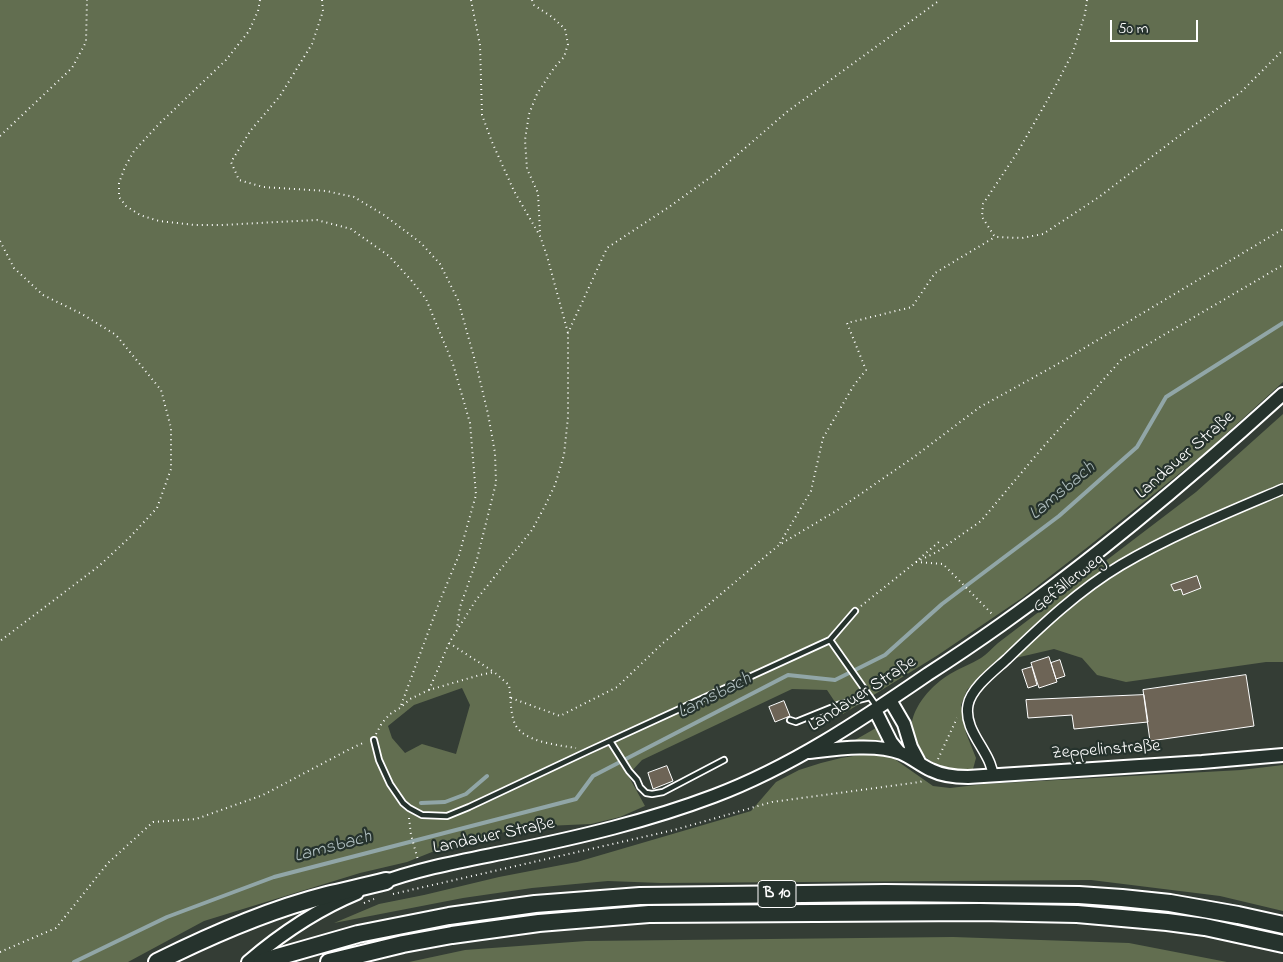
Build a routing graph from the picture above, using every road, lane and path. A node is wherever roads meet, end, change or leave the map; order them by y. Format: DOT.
graph roads {
  1 [pos="87,0"];
  2 [pos="260,0"];
  3 [pos="322,0"];
  4 [pos="471,0"];
  5 [pos="532,0"];
  6 [pos="940,0"];
  7 [pos="1087,0"];
  8 [pos="1283,50"];
  9 [pos="0,136"];
  10 [pos="1283,229"];
  11 [pos="540,236"];
  12 [pos="995,237"];
  13 [pos="0,241"];
  14 [pos="1283,265"];
  15 [pos="568,334"];
  16 [pos="1283,394"];
  17 [pos="1283,489"];
  18 [pos="940,541"];
  19 [pos="779,545"];
  20 [pos="916,562"];
  21 [pos="985,608"];
  22 [pos="855,611"];
  23 [pos="457,630"];
  24 [pos="830,640"];
  25 [pos="0,641"];
  26 [pos="449,643"];
  27 [pos="494,672"];
  28 [pos="429,690"];
  29 [pos="870,697"];
  30 [pos="511,698"];
  31 [pos="890,700"];
  32 [pos="968,704"];
  33 [pos="876,709"];
  34 [pos="790,720"];
  35 [pos="374,740"];
  36 [pos="610,741"];
  37 [pos="348,750"];
  38 [pos="588,751"];
  39 [pos="899,752"];
  40 [pos="804,753"];
  41 [pos="1283,755"];
  42 [pos="724,760"];
  43 [pos="919,762"];
  44 [pos="932,770"];
  45 [pos="994,775"];
  46 [pos="409,808"];
  47 [pos="417,854"];
  48 [pos="390,888"];
  49 [pos="376,899"];
  50 [pos="360,904"];
  51 [pos="1283,925"];
  52 [pos="1283,944"];
  53 [pos="0,952"];
  54 [pos="268,960"];
  55 [pos="156,962"];
  56 [pos="248,962"];
  57 [pos="329,962"];
  1 -- 9 [label="path"];
  2 -- 28 [label="path"];
  3 -- 23 [label="path"];
  4 -- 11 [label="path"];
  5 -- 11 [label="path"];
  6 -- 15 [label="path"];
  7 -- 12 [label="path"];
  8 -- 12 [label="path"];
  10 -- 19 [label="path"];
  11 -- 15 [label="path"];
  12 -- 19 [label="path"];
  13 -- 25 [label="path"];
  14 -- 20 [label="path"];
  15 -- 23 [label="path"];
  16 -- 31 [label="main road, Landauer Straße"];
  17 -- 32 [label="street, Gefällerweg"];
  18 -- 20 [label="path"];
  19 -- 30 [label="path"];
  20 -- 21 [label="path"];
  20 -- 22 [label="path"];
  22 -- 24 [label="lane"];
  23 -- 26 [label="path"];
  24 -- 29 [label="lane"];
  24 -- 36 [label="lane"];
  26 -- 27 [label="path"];
  26 -- 28 [label="path"];
  27 -- 28 [label="path"];
  27 -- 30 [label="path"];
  29 -- 33 [label="lane"];
  29 -- 34 [label="lane"];
  30 -- 38 [label="path"];
  31 -- 33 [label="main road, Landauer Straße"];
  31 -- 43 [label="main road"];
  32 -- 44 [label="path"];
  32 -- 45 [label="street"];
  33 -- 39 [label="main road"];
  33 -- 40 [label="main road, Landauer Straße"];
  35 -- 46 [label="lane"];
  36 -- 38 [label="lane"];
  36 -- 42 [label="lane"];
  37 -- 53 [label="path"];
  38 -- 46 [label="lane"];
  39 -- 40 [label="main road"];
  39 -- 43 [label="main road, Zeppelinstraße"];
  40 -- 48 [label="main road, Landauer Straße"];
  41 -- 45 [label="main road, Zeppelinstraße"];
  43 -- 44 [label="main road, Zeppelinstraße"];
  44 -- 45 [label="main road, Zeppelinstraße"];
  44 -- 48 [label="path"];
  46 -- 47 [label="path"];
  48 -- 55 [label="highway"];
  48 -- 56 [label="main road, Landauer Straße"];
  49 -- 50 [label="path"];
  51 -- 54 [label="highway, B 10"];
  52 -- 57 [label="highway, B 10"];
}
